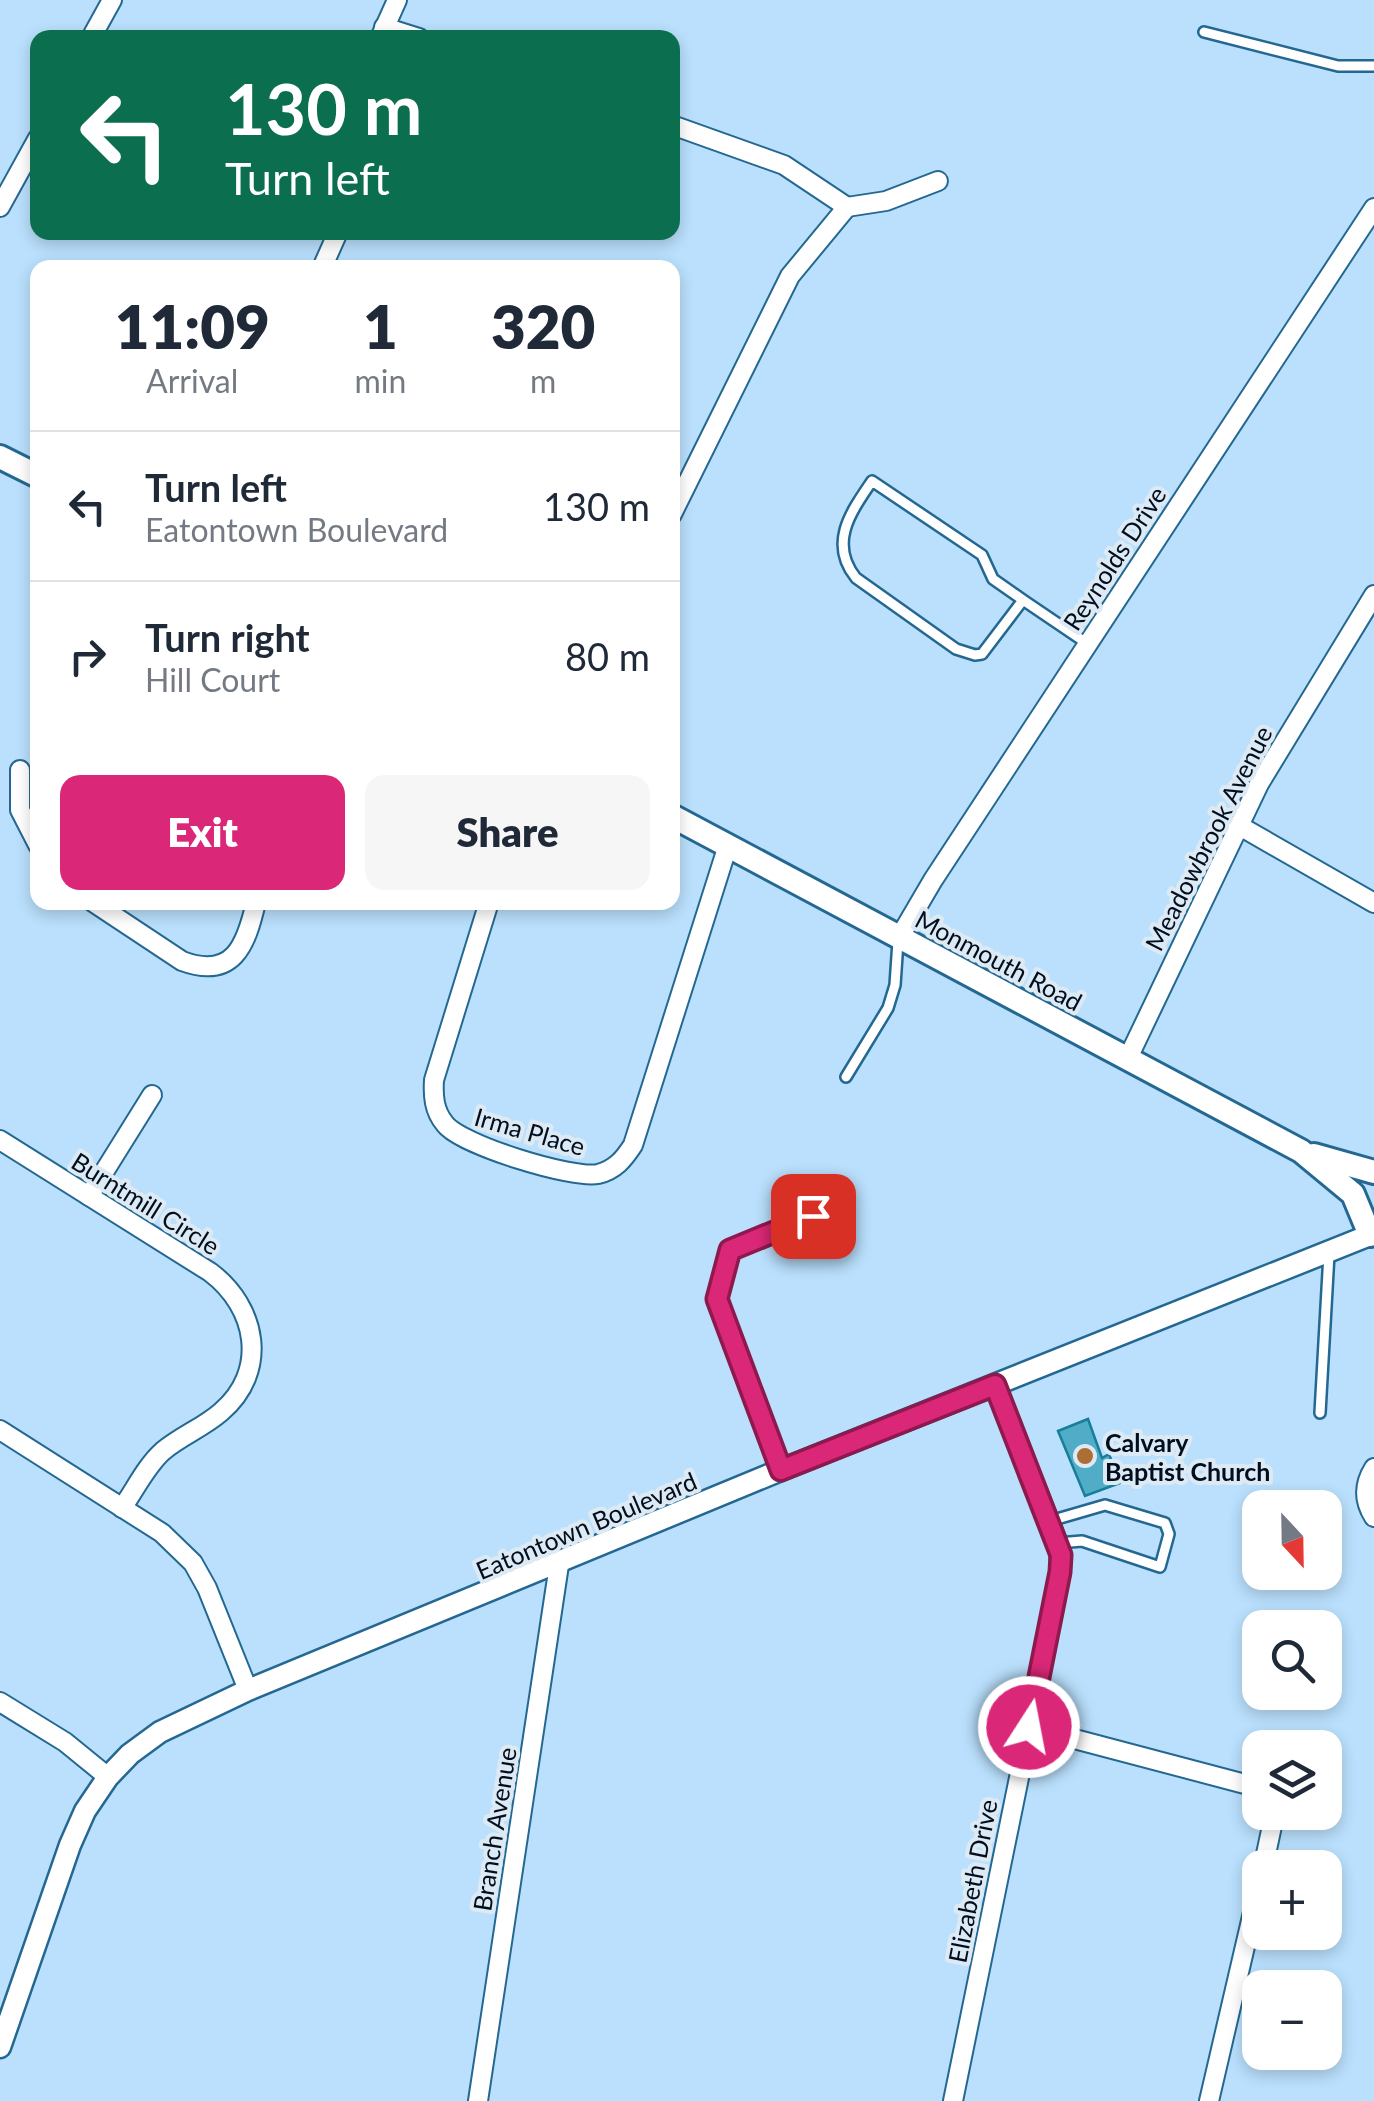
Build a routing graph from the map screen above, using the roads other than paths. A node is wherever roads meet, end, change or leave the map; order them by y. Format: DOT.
graph roads {
  1 [pos="112,0"];
  2 [pos="397,0"];
  3 [pos="96,30"];
  4 [pos="383,30"];
  5 [pos="1204,32"];
  6 [pos="1374,66"];
  7 [pos="680,128"];
  8 [pos="30,153"];
  9 [pos="938,181"];
  10 [pos="0,207"];
  11 [pos="847,207"];
  12 [pos="1374,208"];
  13 [pos="0,457"];
  14 [pos="30,472"];
  15 [pos="680,498"];
  16 [pos="1374,595"];
  17 [pos="1023,600"];
  18 [pos="1088,644"];
  19 [pos="20,770"];
  20 [pos="680,820"];
  21 [pos="1238,825"];
  22 [pos="30,829"];
  23 [pos="728,846"];
  24 [pos="1374,903"];
  25 [pos="105,910"];
  26 [pos="253,910"];
  27 [pos="487,910"];
  28 [pos="898,938"];
  29 [pos="1128,1058"];
  30 [pos="846,1076"];
  31 [pos="152,1095"];
  32 [pos="0,1140"];
  33 [pos="1301,1151"];
  34 [pos="1374,1172"];
  35 [pos="89,1196"];
  36 [pos="813,1216"];
  37 [pos="1372,1234"];
  38 [pos="1330,1251"];
  39 [pos="995,1385"];
  40 [pos="1320,1414"];
  41 [pos="0,1430"];
  42 [pos="1374,1468"];
  43 [pos="781,1470"];
  44 [pos="122,1508"];
  45 [pos="1374,1516"];
  46 [pos="1050,1522"];
  47 [pos="1058,1542"];
  48 [pos="559,1564"];
  49 [pos="248,1690"];
  50 [pos="0,1702"];
  51 [pos="1029,1727"];
  52 [pos="108,1778"];
  53 [pos="1242,1783"];
  54 [pos="1244,1950"];
  55 [pos="0,2047"];
  56 [pos="478,2101"];
  57 [pos="953,2101"];
  58 [pos="1209,2101"];
  1 -- 3 [label="street"];
  2 -- 4 [label="street"];
  5 -- 6 [label="lane"];
  7 -- 11 [label="street"];
  8 -- 10 [label="street"];
  9 -- 11 [label="street"];
  11 -- 15 [label="street"];
  12 -- 18 [label="street, Reynolds Drive"];
  13 -- 14 [label="main road"];
  16 -- 21 [label="street, Meadowbrook Avenue"];
  17 -- 17 [label="lane"];
  17 -- 18 [label="lane"];
  18 -- 28 [label="street, Reynolds Drive"];
  19 -- 22 [label="street"];
  20 -- 23 [label="main road, Monmouth Road"];
  21 -- 24 [label="street"];
  21 -- 29 [label="street, Meadowbrook Avenue"];
  23 -- 27 [label="street, Irma Place"];
  23 -- 28 [label="main road, Monmouth Road"];
  25 -- 26 [label="street"];
  28 -- 29 [label="main road, Monmouth Road"];
  28 -- 30 [label="lane"];
  29 -- 33 [label="main road, Monmouth Road"];
  31 -- 35 [label="street"];
  32 -- 35 [label="street, Burntmill Circle"];
  33 -- 34 [label="main road, Monmouth Road"];
  33 -- 37 [label="main road, Monmouth Road"];
  35 -- 44 [label="street, Burntmill Circle"];
  36 -- 43 [label="street"];
  37 -- 38 [label="street, Eatontown Boulevard"];
  38 -- 39 [label="street, Eatontown Boulevard"];
  38 -- 40 [label="lane"];
  39 -- 43 [label="street, Eatontown Boulevard"];
  39 -- 46 [label="street, Elizabeth Drive"];
  41 -- 44 [label="street"];
  42 -- 45 [label="street"];
  43 -- 48 [label="street, Eatontown Boulevard"];
  44 -- 49 [label="street"];
  46 -- 47 [label="street, Elizabeth Drive"];
  46 -- 47 [label="lane"];
  47 -- 51 [label="street, Elizabeth Drive"];
  48 -- 49 [label="street, Eatontown Boulevard"];
  48 -- 56 [label="street, Branch Avenue"];
  49 -- 52 [label="street, Eatontown Boulevard"];
  50 -- 52 [label="street"];
  51 -- 53 [label="street"];
  51 -- 57 [label="street, Elizabeth Drive"];
  52 -- 55 [label="street, Eatontown Boulevard"];
  54 -- 58 [label="street"];
}
